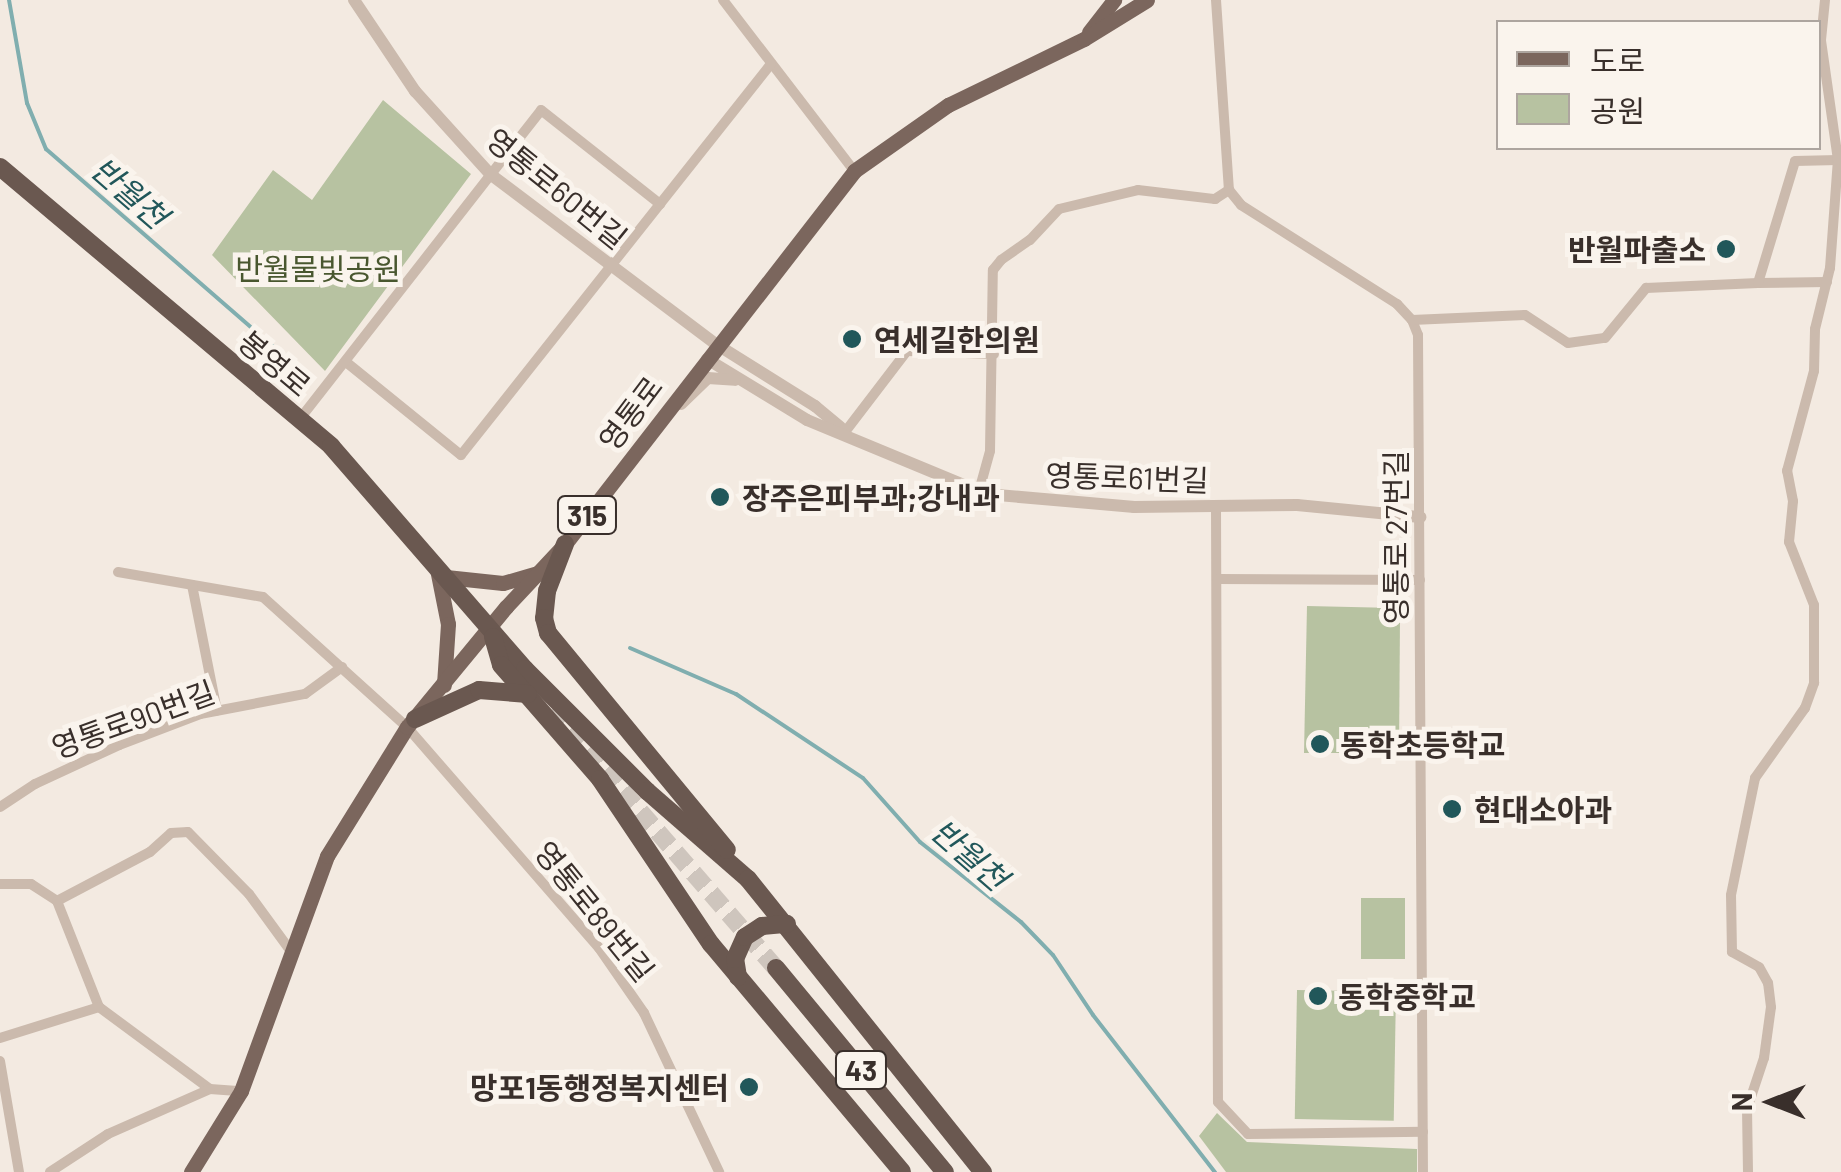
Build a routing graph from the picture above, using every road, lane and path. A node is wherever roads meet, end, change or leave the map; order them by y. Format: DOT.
graph roads {
  1 [pos="354,0"];
  2 [pos="723,0"];
  3 [pos="1114,0"];
  4 [pos="1146,0"];
  5 [pos="1216,0"];
  6 [pos="1824,0"];
  7 [pos="1084,39"];
  8 [pos="771,64"];
  9 [pos="1838,160"];
  10 [pos="0,167"];
  11 [pos="854,171"];
  12 [pos="490,174"];
  13 [pos="1229,190"];
  14 [pos="1215,198"];
  15 [pos="660,204"];
  16 [pos="1240,204"];
  17 [pos="611,265"];
  18 [pos="1836,270"];
  19 [pos="1827,282"];
  20 [pos="1758,283"];
  21 [pos="1412,320"];
  22 [pos="712,351"];
  23 [pos="994,354"];
  24 [pos="346,362"];
  25 [pos="744,382"];
  26 [pos="299,420"];
  27 [pos="655,424"];
  28 [pos="846,432"];
  29 [pos="979,491"];
  30 [pos="1216,506"];
  31 [pos="1420,517"];
  32 [pos="565,544"];
  33 [pos="441,571"];
  34 [pos="118,572"];
  35 [pos="539,573"];
  36 [pos="1216,579"];
  37 [pos="1420,580"];
  38 [pos="192,585"];
  39 [pos="490,626"];
  40 [pos="342,667"];
  41 [pos="444,687"];
  42 [pos="528,694"];
  43 [pos="217,711"];
  44 [pos="411,723"];
  45 [pos="0,806"];
  46 [pos="748,879"];
  47 [pos="0,884"];
  48 [pos="57,901"];
  49 [pos="786,924"];
  50 [pos="290,950"];
  51 [pos="776,968"];
  52 [pos="748,990"];
  53 [pos="99,1006"];
  54 [pos="0,1038"];
  55 [pos="0,1061"];
  56 [pos="210,1089"];
  57 [pos="241,1091"];
  58 [pos="1423,1132"];
  59 [pos="20,1172"];
  60 [pos="50,1172"];
  61 [pos="191,1172"];
  62 [pos="719,1172"];
  63 [pos="902,1172"];
  64 [pos="945,1172"];
  65 [pos="983,1172"];
  66 [pos="1423,1172"];
  67 [pos="1748,1172"];
  1 -- 12 [label="street, 영통로60번길"];
  2 -- 8 [label="street"];
  3 -- 7 [label="main road"];
  4 -- 7 [label="main road, 영통로 / 315"];
  5 -- 13 [label="street"];
  6 -- 9 [label="street"];
  7 -- 11 [label="main road, 영통로 / 315"];
  8 -- 11 [label="street"];
  8 -- 15 [label="street"];
  9 -- 18 [label="street"];
  9 -- 20 [label="street"];
  10 -- 26 [label="highway, 봉영로"];
  11 -- 22 [label="main road, 영통로 / 315"];
  12 -- 15 [label="street"];
  12 -- 17 [label="street, 영통로60번길"];
  12 -- 24 [label="street"];
  13 -- 14 [label="street"];
  13 -- 16 [label="street"];
  14 -- 16 [label="street"];
  14 -- 23 [label="street"];
  15 -- 17 [label="street"];
  16 -- 21 [label="street"];
  17 -- 22 [label="street, 영통로60번길"];
  17 -- 24 [label="street"];
  18 -- 19 [label="street"];
  19 -- 20 [label="street"];
  19 -- 67 [label="street"];
  20 -- 21 [label="street"];
  21 -- 31 [label="street, 영통로 27번길"];
  22 -- 25 [label="street"];
  22 -- 27 [label="main road, 영통로 / 315"];
  22 -- 28 [label="street"];
  23 -- 28 [label="street"];
  23 -- 29 [label="street"];
  24 -- 26 [label="street"];
  25 -- 27 [label="street"];
  25 -- 28 [label="street"];
  26 -- 33 [label="highway, 봉영로"];
  27 -- 32 [label="main road, 영통로 / 315"];
  28 -- 29 [label="street, 영통로61번길"];
  29 -- 30 [label="street, 영통로61번길"];
  30 -- 31 [label="street, 영통로61번길"];
  30 -- 36 [label="street"];
  31 -- 37 [label="street, 영통로 27번길"];
  32 -- 35 [label="main road, 영통로 / 315"];
  32 -- 46 [label="highway"];
  33 -- 35 [label="main road"];
  33 -- 39 [label="highway, 봉영로"];
  33 -- 41 [label="main road"];
  34 -- 38 [label="street"];
  35 -- 39 [label="main road, 영통로 / 315"];
  36 -- 37 [label="street"];
  36 -- 58 [label="street"];
  37 -- 58 [label="street, 영통로 27번길"];
  38 -- 40 [label="street"];
  38 -- 43 [label="street"];
  39 -- 41 [label="main road, 영통로 / 315"];
  39 -- 42 [label="highway"];
  39 -- 46 [label="highway, 봉영로"];
  40 -- 43 [label="street, 영통로90번길"];
  40 -- 44 [label="street"];
  41 -- 44 [label="main road, 영통로 / 315"];
  42 -- 44 [label="highway"];
  42 -- 52 [label="highway"];
  43 -- 45 [label="street, 영통로90번길"];
  44 -- 50 [label="main road, 영통로 / 315"];
  44 -- 62 [label="street, 영통로89번길"];
  46 -- 49 [label="highway"];
  47 -- 48 [label="street"];
  48 -- 50 [label="street"];
  48 -- 53 [label="street"];
  49 -- 52 [label="highway"];
  49 -- 65 [label="highway"];
  50 -- 57 [label="main road, 영통로 / 315"];
  51 -- 64 [label="highway, 43"];
  52 -- 63 [label="highway"];
  53 -- 54 [label="street"];
  53 -- 56 [label="street"];
  55 -- 59 [label="street"];
  56 -- 57 [label="street"];
  56 -- 60 [label="street"];
  57 -- 61 [label="main road, 영통로 / 315"];
  58 -- 66 [label="street, 영통로 27번길"];
}
